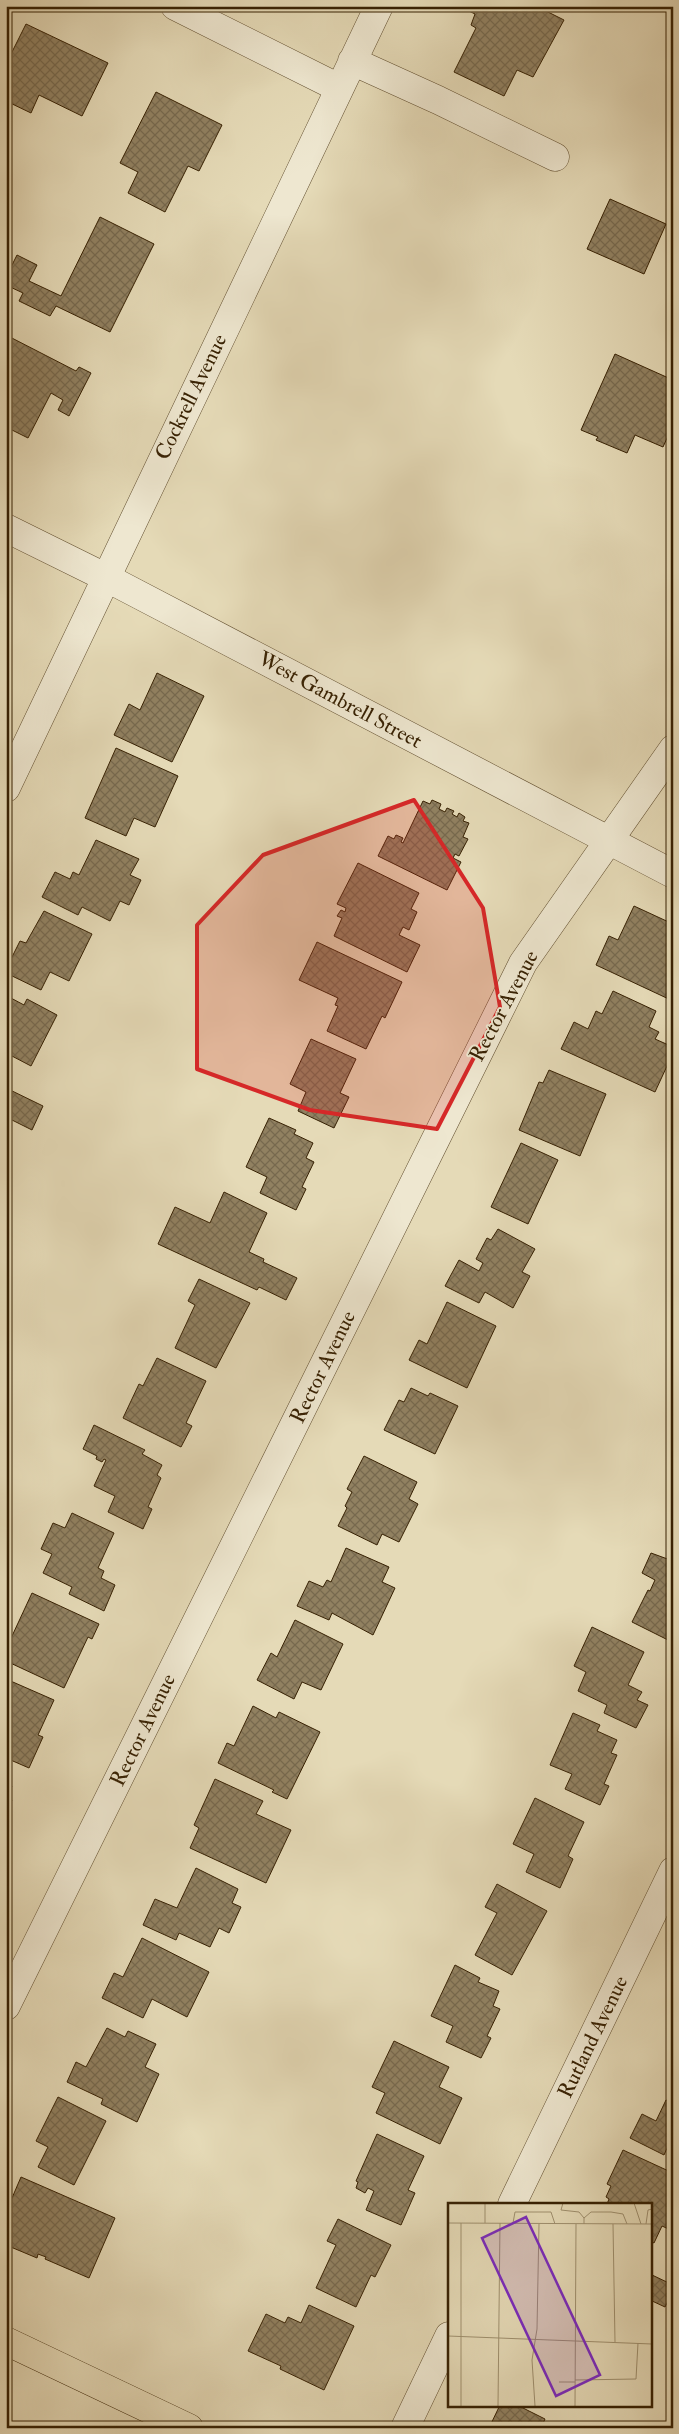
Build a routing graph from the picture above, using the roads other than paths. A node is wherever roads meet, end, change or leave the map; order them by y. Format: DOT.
graph roads {
  1 [pos="175,6"];
  2 [pos="378,6"];
  3 [pos="352,61"];
  4 [pos="339,88"];
  5 [pos="555,157"];
  6 [pos="6,528"];
  7 [pos="105,577"];
  8 [pos="673,749"];
  9 [pos="6,788"];
  10 [pos="607,841"];
  11 [pos="673,874"];
  12 [pos="673,1870"];
  13 [pos="6,2006"];
  14 [pos="512,2203"];
  15 [pos="448,2338"];
  16 [pos="6,2342"];
  17 [pos="189,2428"];
  18 [pos="405,2428"];
  1 -- 4 [label="street"];
  2 -- 3 [label="street, Cockrell Avenue"];
  3 -- 4 [label="street, Cockrell Avenue"];
  3 -- 5 [label="street"];
  4 -- 7 [label="street, Cockrell Avenue"];
  6 -- 7 [label="street, West Gambrell Street"];
  7 -- 9 [label="street, Cockrell Avenue"];
  7 -- 10 [label="street, West Gambrell Street"];
  8 -- 10 [label="street, Rector Avenue"];
  10 -- 11 [label="street, West Gambrell Street"];
  10 -- 13 [label="street, Rector Avenue"];
  12 -- 14 [label="street, Rutland Avenue"];
  15 -- 18 [label="street"];
  16 -- 17 [label="main road"];
}
